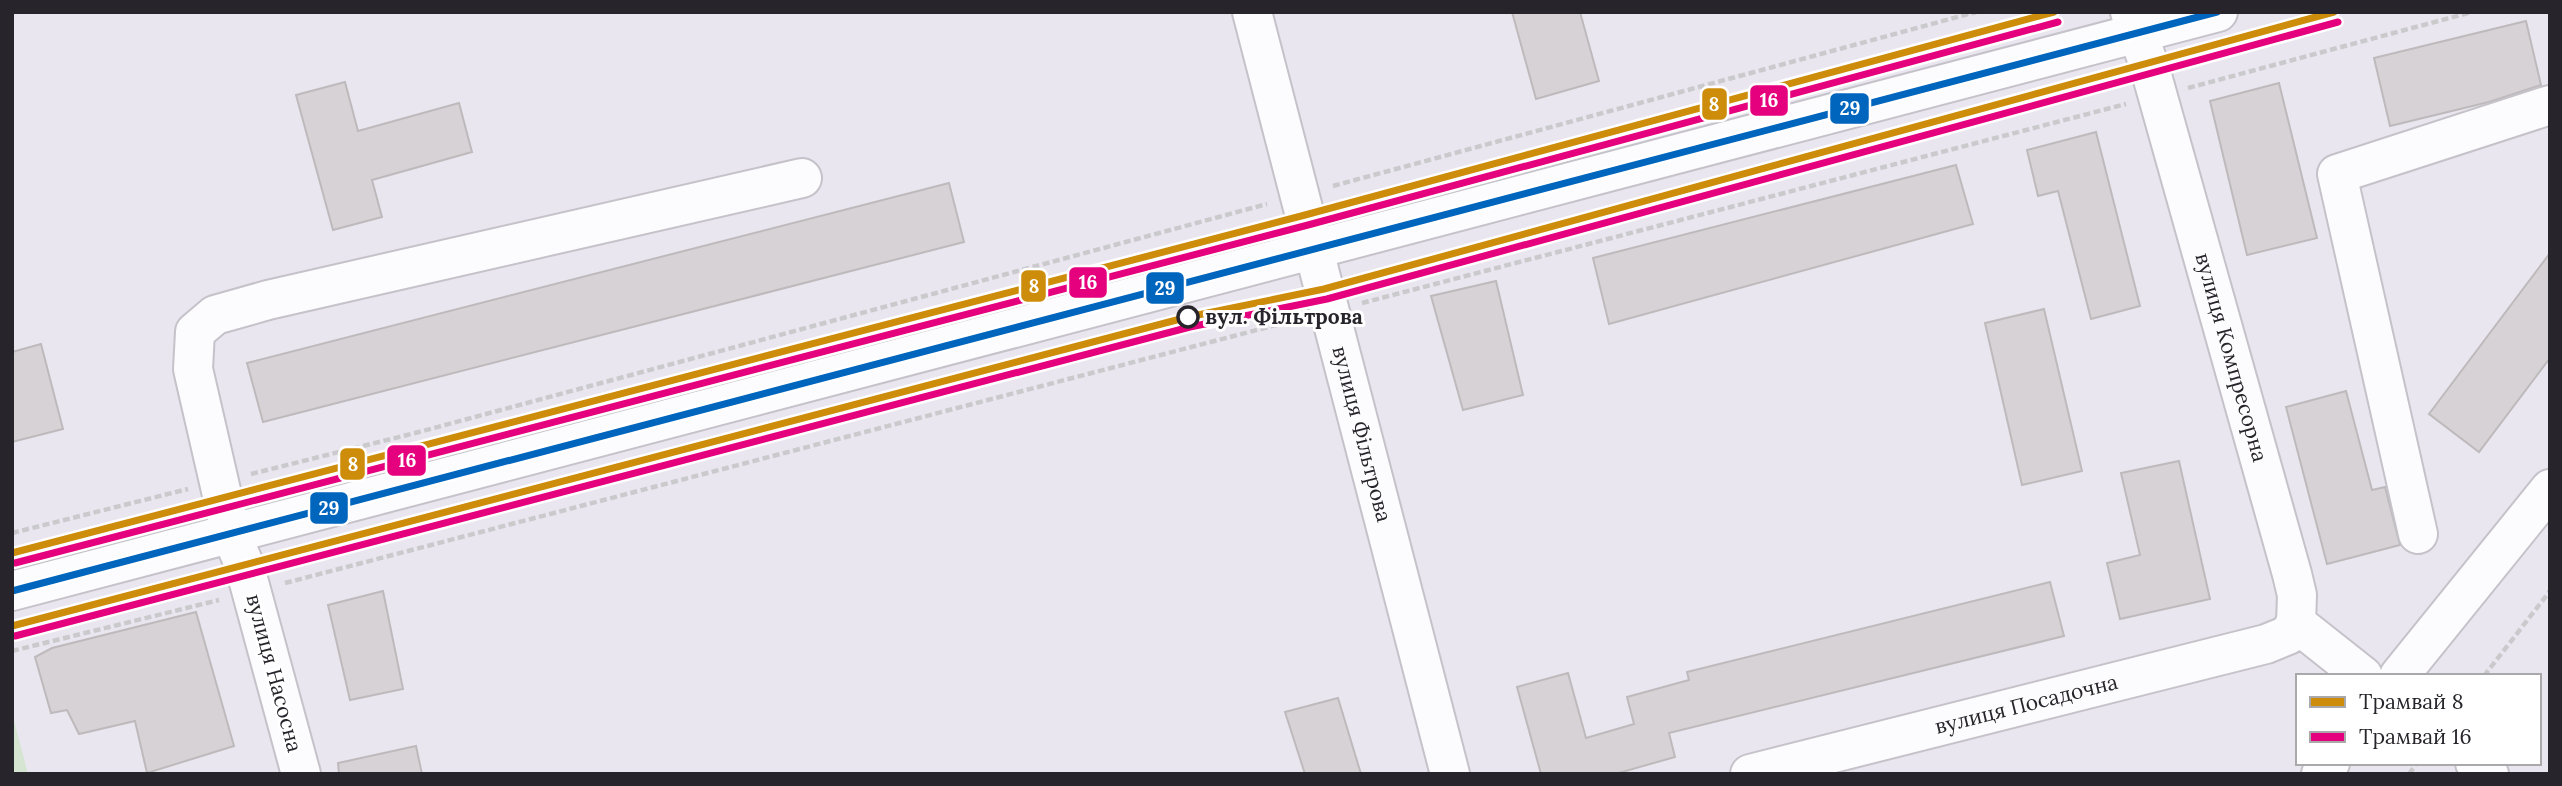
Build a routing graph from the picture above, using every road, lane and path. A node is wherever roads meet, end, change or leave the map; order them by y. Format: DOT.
graph roads {
  1 [pos="1252,12"];
  2 [pos="1976,12"];
  3 [pos="2218,12"];
  4 [pos="2472,12"];
  5 [pos="2134,23"];
  6 [pos="2157,96"];
  7 [pos="2550,105"];
  8 [pos="803,178"];
  9 [pos="1300,195"];
  10 [pos="1313,248"];
  11 [pos="1330,311"];
  12 [pos="419,432"];
  13 [pos="2550,489"];
  14 [pos="513,526"];
  15 [pos="232,534"];
  16 [pos="2418,534"];
  17 [pos="12,591"];
  18 [pos="2550,591"];
  19 [pos="2296,623"];
  20 [pos="2360,674"];
  21 [pos="2401,674"];
  22 [pos="2486,674"];
  23 [pos="301,774"];
  24 [pos="1450,774"];
  25 [pos="1750,774"];
  1 -- 9 [label="street, вулиця Фільтрова"];
  2 -- 9 [label="path"];
  3 -- 5 [label="street"];
  4 -- 6 [label="path"];
  5 -- 6 [label="street, вулиця Компресорна"];
  5 -- 10 [label="street"];
  6 -- 11 [label="path"];
  6 -- 19 [label="street, вулиця Компресорна"];
  7 -- 16 [label="street"];
  8 -- 15 [label="street, вулиця Насосна"];
  9 -- 10 [label="street, вулиця Фільтрова"];
  9 -- 12 [label="path"];
  10 -- 11 [label="street, вулиця Фільтрова"];
  10 -- 15 [label="street"];
  11 -- 14 [label="path"];
  11 -- 24 [label="street, вулиця Фільтрова"];
  13 -- 21 [label="street"];
  15 -- 17 [label="street"];
  15 -- 23 [label="street, вулиця Насосна"];
  18 -- 22 [label="path"];
  19 -- 20 [label="street"];
  19 -- 25 [label="street, вулиця Посадочна"];
}
